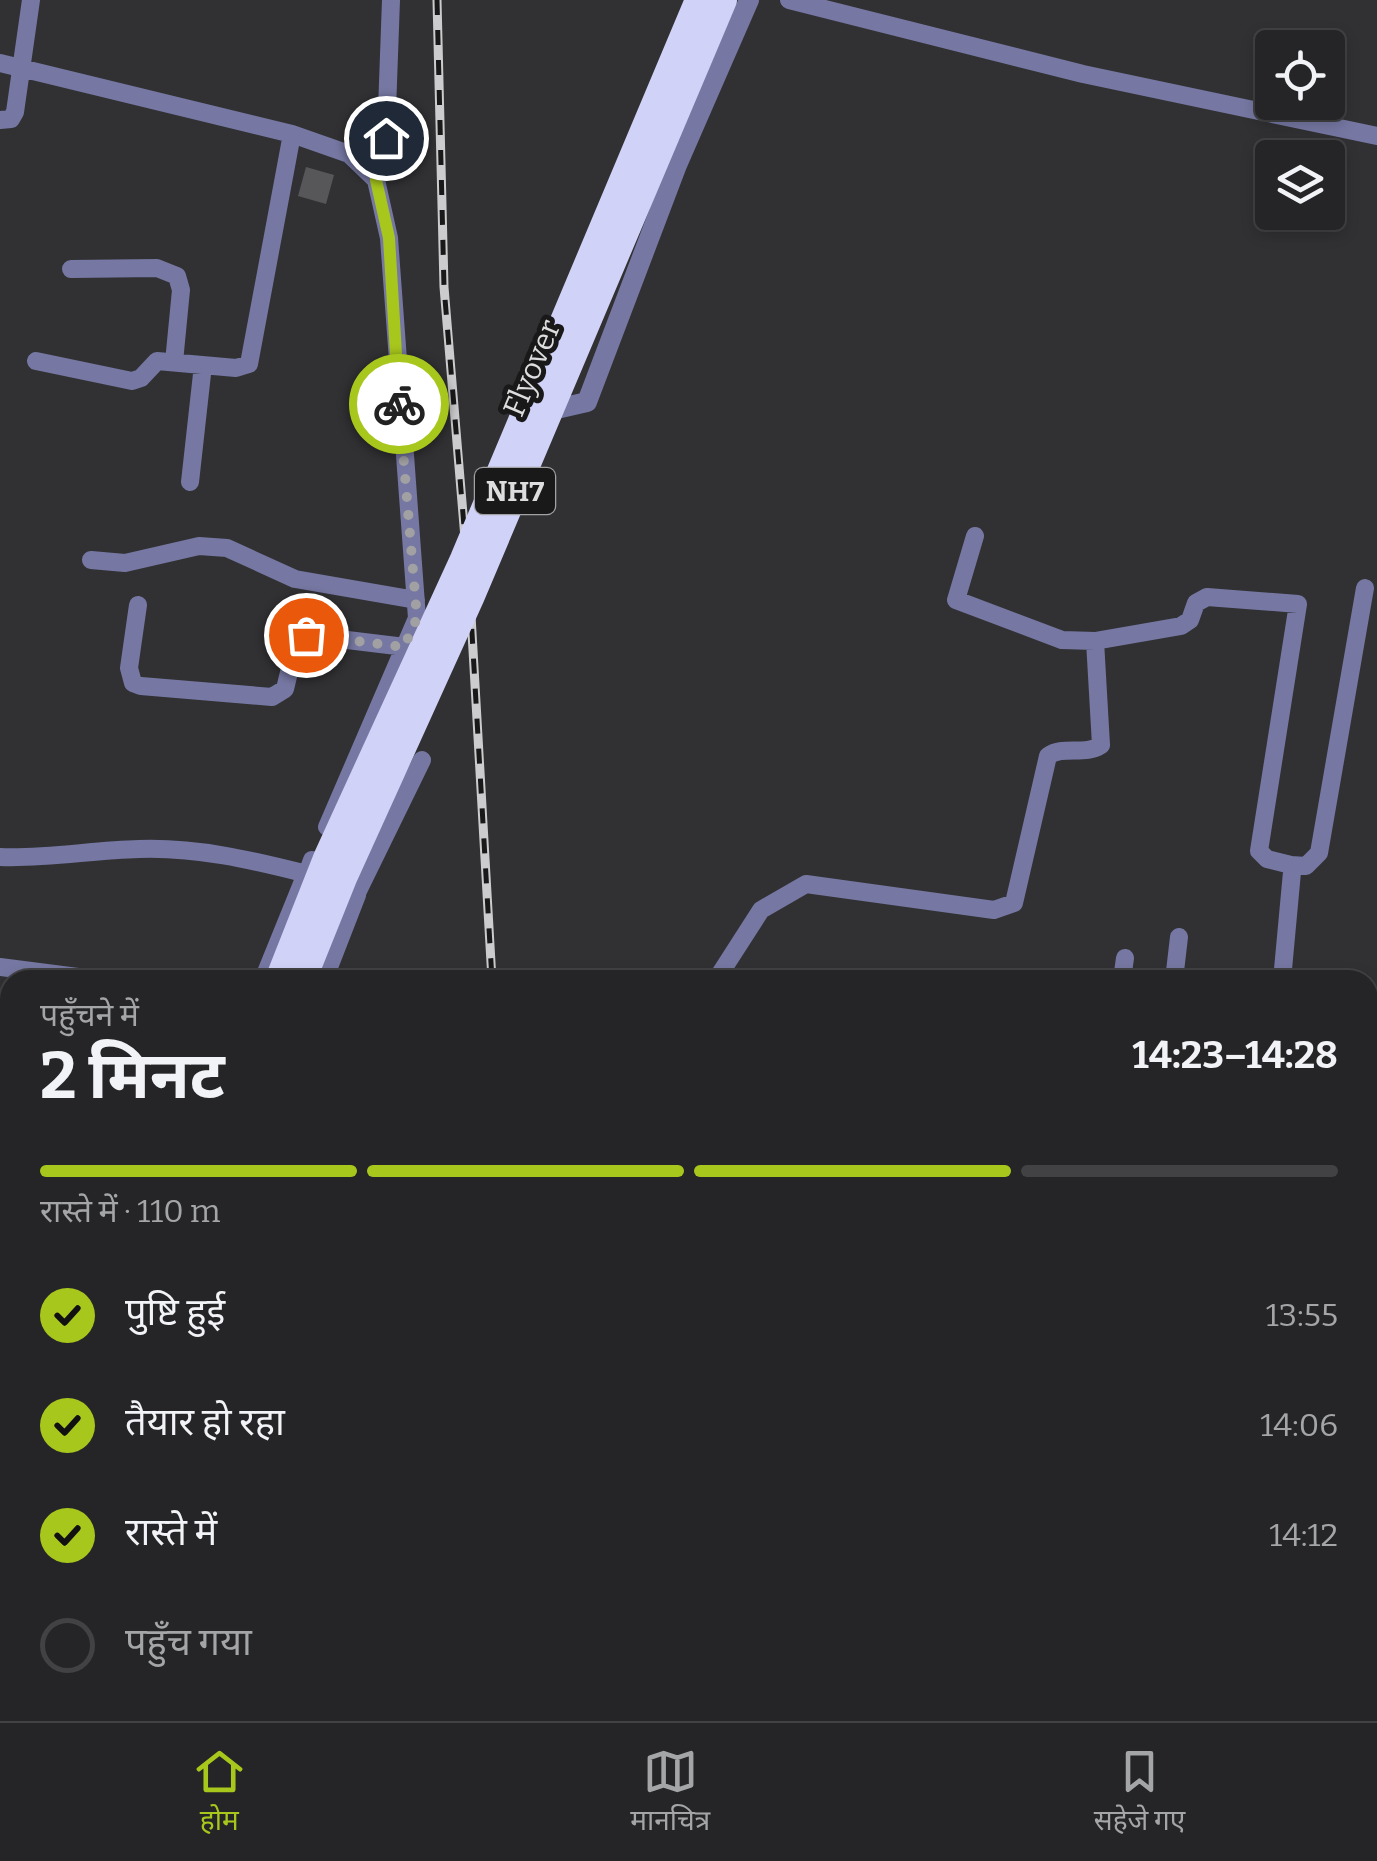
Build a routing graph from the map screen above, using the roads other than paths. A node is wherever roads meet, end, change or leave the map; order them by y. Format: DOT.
graph roads {
  1 [pos="31,0"];
  2 [pos="391,0"];
  3 [pos="685,0"];
  4 [pos="699,0"];
  5 [pos="723,0"];
  6 [pos="749,0"];
  7 [pos="789,0"];
  8 [pos="0,63"];
  9 [pos="21,68"];
  10 [pos="0,120"];
  11 [pos="292,134"];
  12 [pos="1377,136"];
  13 [pos="376,180"];
  14 [pos="72,270"];
  15 [pos="36,360"];
  16 [pos="174,362"];
  17 [pos="202,365"];
  18 [pos="190,482"];
  19 [pos="974,536"];
  20 [pos="91,560"];
  21 [pos="1365,588"];
  22 [pos="416,600"];
  23 [pos="138,605"];
  24 [pos="1095,641"];
  25 [pos="404,647"];
  26 [pos="422,760"];
  27 [pos="0,857"];
  28 [pos="1291,865"];
  29 [pos="306,874"];
  30 [pos="356,895"];
  31 [pos="1179,937"];
  32 [pos="1125,958"];
  33 [pos="268,970"];
  34 [pos="283,970"];
  35 [pos="306,970"];
  36 [pos="327,970"];
  37 [pos="722,970"];
  38 [pos="1123,970"];
  39 [pos="1175,970"];
  40 [pos="1283,970"];
  1 -- 9 [label="street"];
  2 -- 13 [label="street"];
  3 -- 6 [label="street"];
  4 -- 34 [label="highway, Flyover / NH7, bridge"];
  5 -- 35 [label="highway, Flyover / NH7, bridge"];
  7 -- 12 [label="street"];
  8 -- 9 [label="street"];
  9 -- 10 [label="street"];
  9 -- 11 [label="street"];
  11 -- 13 [label="street"];
  11 -- 17 [label="street"];
  13 -- 22 [label="street"];
  14 -- 16 [label="street"];
  15 -- 16 [label="street"];
  16 -- 17 [label="street"];
  17 -- 18 [label="street"];
  19 -- 24 [label="street"];
  20 -- 22 [label="street"];
  21 -- 28 [label="street"];
  22 -- 25 [label="street"];
  23 -- 25 [label="street"];
  24 -- 28 [label="street"];
  24 -- 37 [label="street"];
  25 -- 29 [label="street"];
  26 -- 30 [label="street"];
  27 -- 29 [label="street"];
  28 -- 40 [label="street"];
  29 -- 30 [label="street"];
  29 -- 33 [label="street"];
  30 -- 36 [label="street"];
  31 -- 39 [label="street"];
  32 -- 38 [label="street"];
}
